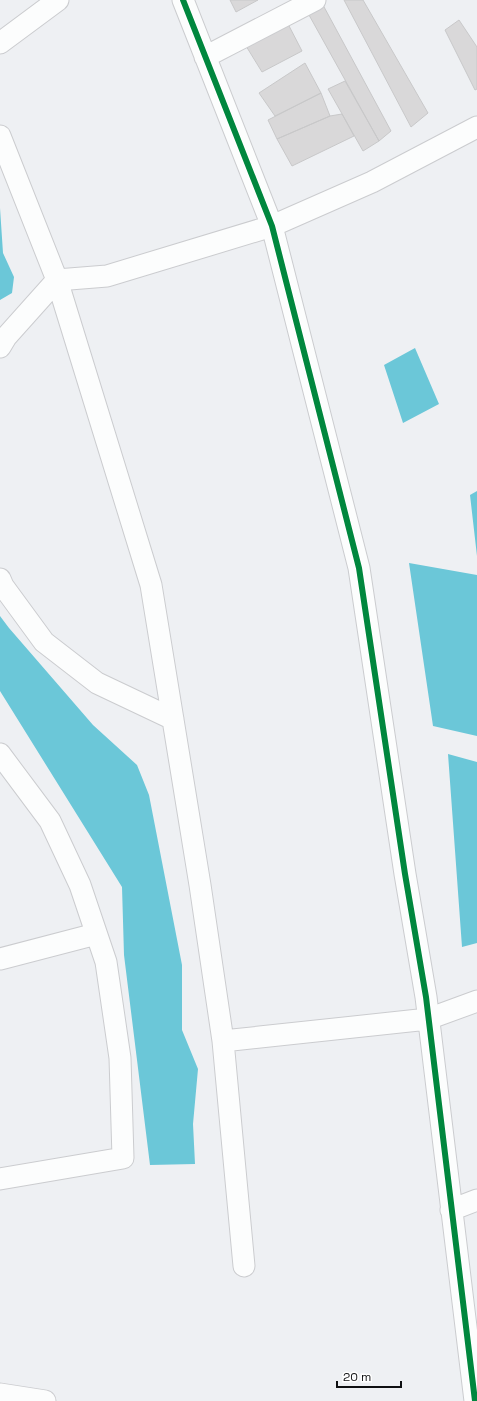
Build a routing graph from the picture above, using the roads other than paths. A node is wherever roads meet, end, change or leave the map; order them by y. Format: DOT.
graph roads {
  1 [pos="58,0"];
  2 [pos="183,0"];
  3 [pos="315,0"];
  4 [pos="0,43"];
  5 [pos="205,57"];
  6 [pos="477,126"];
  7 [pos="0,136"];
  8 [pos="272,226"];
  9 [pos="57,280"];
  10 [pos="0,347"];
  11 [pos="0,578"];
  12 [pos="173,719"];
  13 [pos="0,754"];
  14 [pos="96,934"];
  15 [pos="0,959"];
  16 [pos="477,1001"];
  17 [pos="428,1019"];
  18 [pos="223,1040"];
  19 [pos="0,1179"];
  20 [pos="477,1200"];
  21 [pos="451,1210"];
  22 [pos="244,1266"];
  23 [pos="470,1311"];
  24 [pos="0,1394"];
  25 [pos="45,1401"];
  26 [pos="475,1401"];
  1 -- 4 [label="street"];
  2 -- 5 [label="street"];
  3 -- 5 [label="street"];
  5 -- 8 [label="street"];
  6 -- 8 [label="street"];
  7 -- 9 [label="street"];
  8 -- 9 [label="street"];
  8 -- 17 [label="street"];
  9 -- 10 [label="street"];
  9 -- 12 [label="street"];
  11 -- 12 [label="street"];
  12 -- 18 [label="street"];
  13 -- 14 [label="street"];
  14 -- 15 [label="street"];
  14 -- 19 [label="street"];
  16 -- 17 [label="street"];
  17 -- 18 [label="street"];
  17 -- 21 [label="street"];
  18 -- 22 [label="street"];
  20 -- 21 [label="street"];
  21 -- 23 [label="street"];
  23 -- 26 [label="street"];
  24 -- 25 [label="street"];
}
